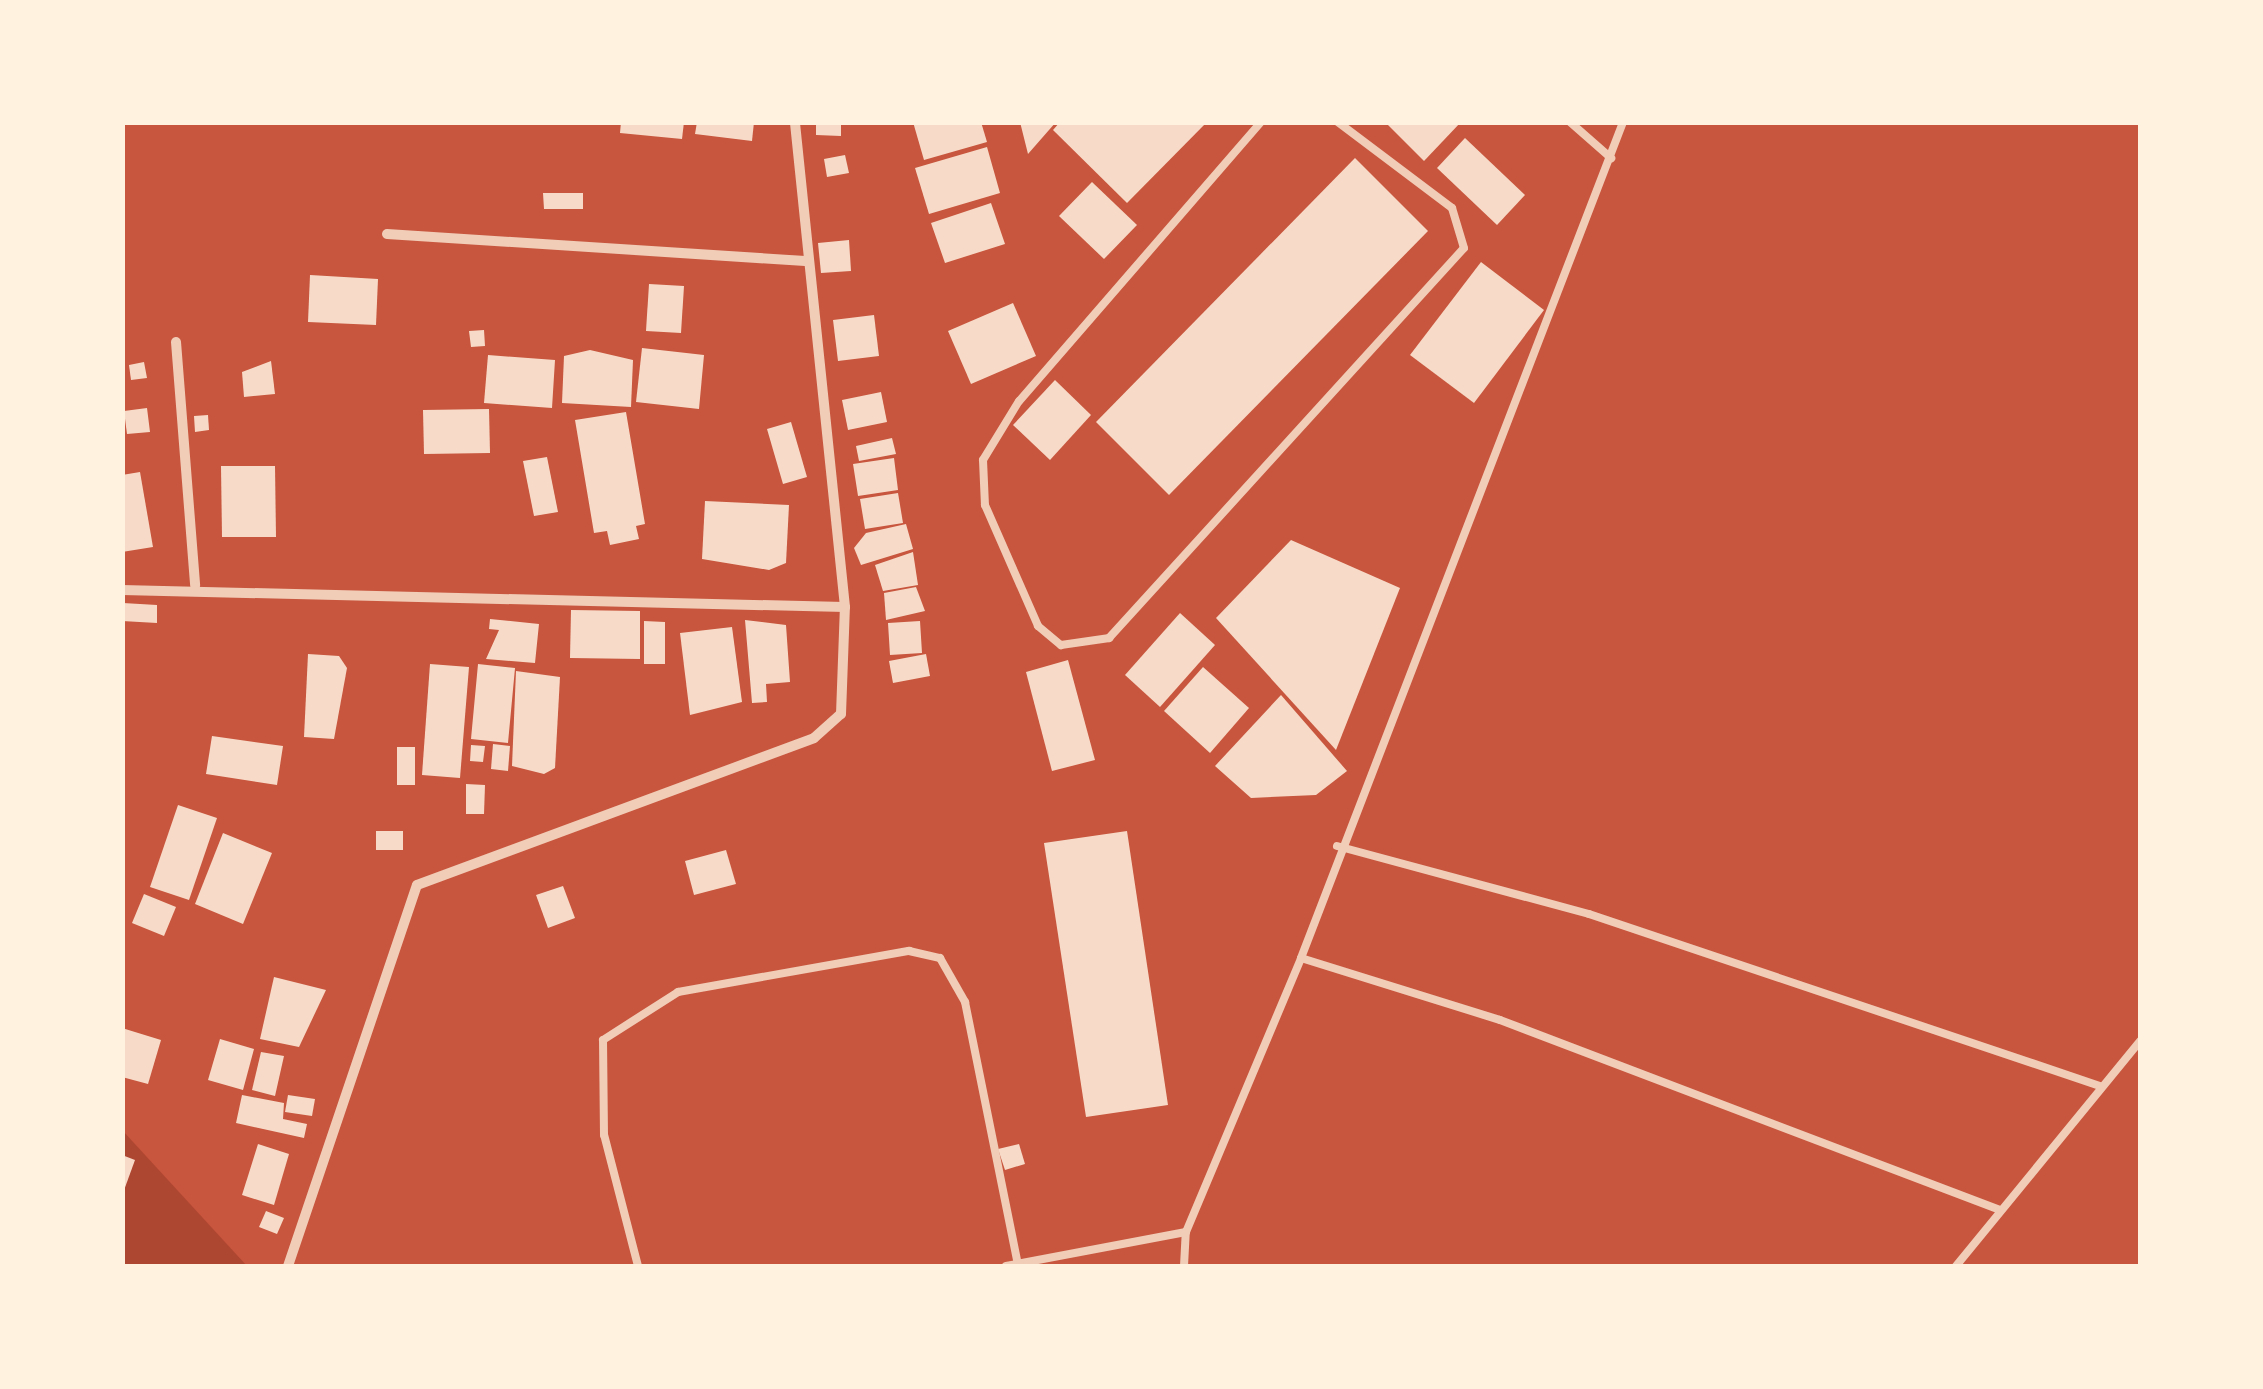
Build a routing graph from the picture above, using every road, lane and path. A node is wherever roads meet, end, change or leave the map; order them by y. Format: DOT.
graph roads {
  1 [pos="795,122"];
  2 [pos="1261,122"];
  3 [pos="1338,122"];
  4 [pos="1570,122"];
  5 [pos="1623,122"];
  6 [pos="1611,158"];
  7 [pos="387,234"];
  8 [pos="805,261"];
  9 [pos="176,342"];
  10 [pos="195,585"];
  11 [pos="122,590"];
  12 [pos="846,607"];
  13 [pos="1338,846"];
  14 [pos="1301,958"];
  15 [pos="2140,1041"];
  16 [pos="2100,1086"];
  17 [pos="2000,1210"];
  18 [pos="1186,1232"];
  19 [pos="1017,1265"];
  20 [pos="288,1266"];
  21 [pos="638,1266"];
  22 [pos="1006,1266"];
  23 [pos="1184,1266"];
  24 [pos="1956,1266"];
  1 -- 8 [label="street"];
  2 -- 3 [label="lane"];
  4 -- 6 [label="lane"];
  5 -- 6 [label="lane"];
  6 -- 13 [label="lane"];
  7 -- 8 [label="street"];
  8 -- 12 [label="street"];
  9 -- 10 [label="street"];
  10 -- 11 [label="street"];
  10 -- 12 [label="street"];
  12 -- 20 [label="street"];
  13 -- 14 [label="lane"];
  13 -- 16 [label="lane"];
  14 -- 17 [label="lane"];
  14 -- 18 [label="lane"];
  15 -- 16 [label="lane"];
  16 -- 17 [label="lane"];
  17 -- 24 [label="lane"];
  18 -- 19 [label="lane"];
  18 -- 23 [label="lane"];
  19 -- 21 [label="lane"];
  19 -- 22 [label="lane"];
}
